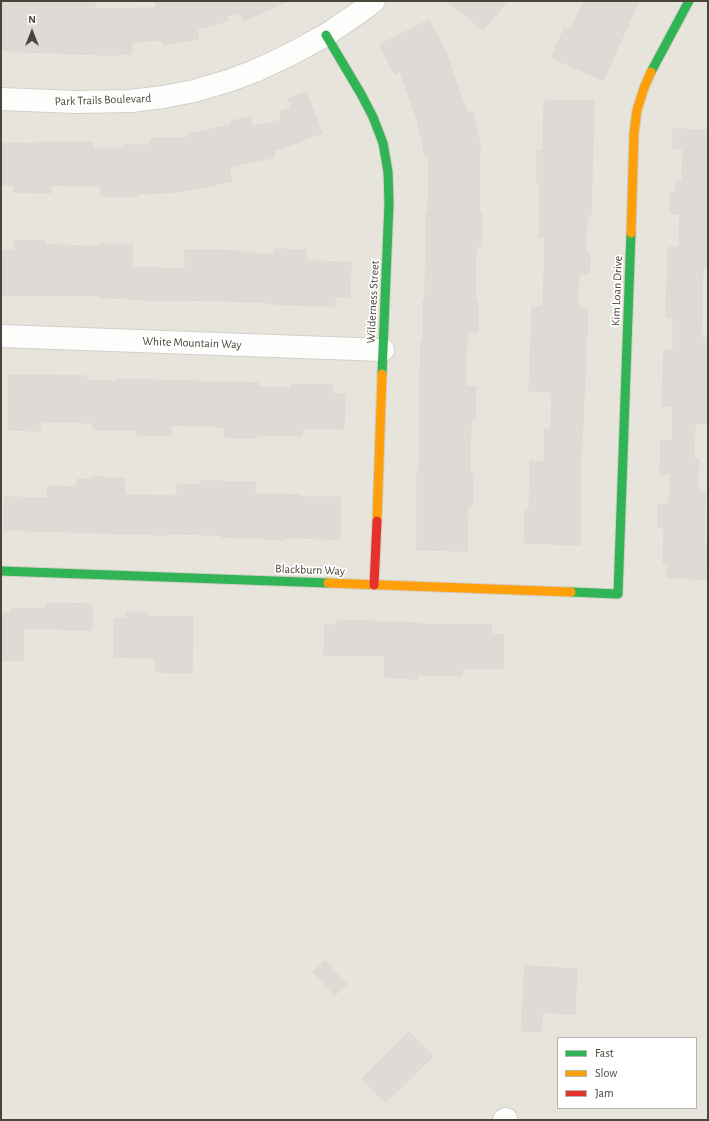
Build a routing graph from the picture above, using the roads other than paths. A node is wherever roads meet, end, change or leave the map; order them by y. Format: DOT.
graph roads {
  1 [pos="374,1"];
  2 [pos="689,1"];
  3 [pos="326,35"];
  4 [pos="1,99"];
  5 [pos="1,336"];
  6 [pos="383,350"];
  7 [pos="1,571"];
  8 [pos="374,585"];
  9 [pos="618,594"];
  1 -- 3 [label="street, Park Trails Boulevard"];
  2 -- 9 [label="street, Kim Loan Drive"];
  3 -- 4 [label="street, Park Trails Boulevard"];
  3 -- 6 [label="street, Wilderness Street"];
  5 -- 6 [label="street, White Mountain Way"];
  6 -- 8 [label="street, Wilderness Street"];
  7 -- 8 [label="street, Blackburn Way"];
  8 -- 9 [label="street, Blackburn Way"];
}
